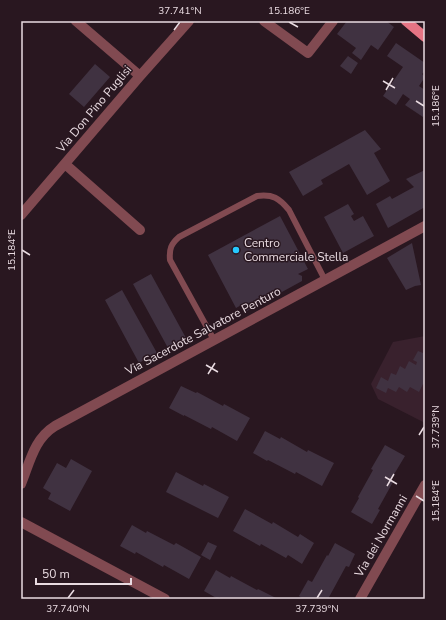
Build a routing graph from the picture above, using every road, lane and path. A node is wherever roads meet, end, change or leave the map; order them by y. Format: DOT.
graph roads {
  1 [pos="76,21"];
  2 [pos="189,21"];
  3 [pos="264,21"];
  4 [pos="333,21"];
  5 [pos="406,21"];
  6 [pos="425,37"];
  7 [pos="140,76"];
  8 [pos="65,164"];
  9 [pos="21,215"];
  10 [pos="425,226"];
  11 [pos="140,230"];
  12 [pos="325,280"];
  13 [pos="214,340"];
  14 [pos="21,484"];
  15 [pos="425,485"];
  16 [pos="21,522"];
  17 [pos="165,599"];
  18 [pos="360,599"];
  1 -- 7 [label="street"];
  2 -- 7 [label="street, Via Don Pino Puglisi"];
  3 -- 4 [label="street"];
  5 -- 6 [label="main road"];
  7 -- 8 [label="street, Via Don Pino Puglisi"];
  8 -- 9 [label="street, Via Don Pino Puglisi"];
  8 -- 11 [label="street"];
  10 -- 12 [label="street, Via Sacerdote Salvatore Penturo"];
  12 -- 13 [label="street, Via Sacerdote Salvatore Penturo"];
  12 -- 13 [label="lane"];
  13 -- 14 [label="street, Via Sacerdote Salvatore Penturo"];
  15 -- 18 [label="street, Via dei Normanni"];
  16 -- 17 [label="street"];
}
